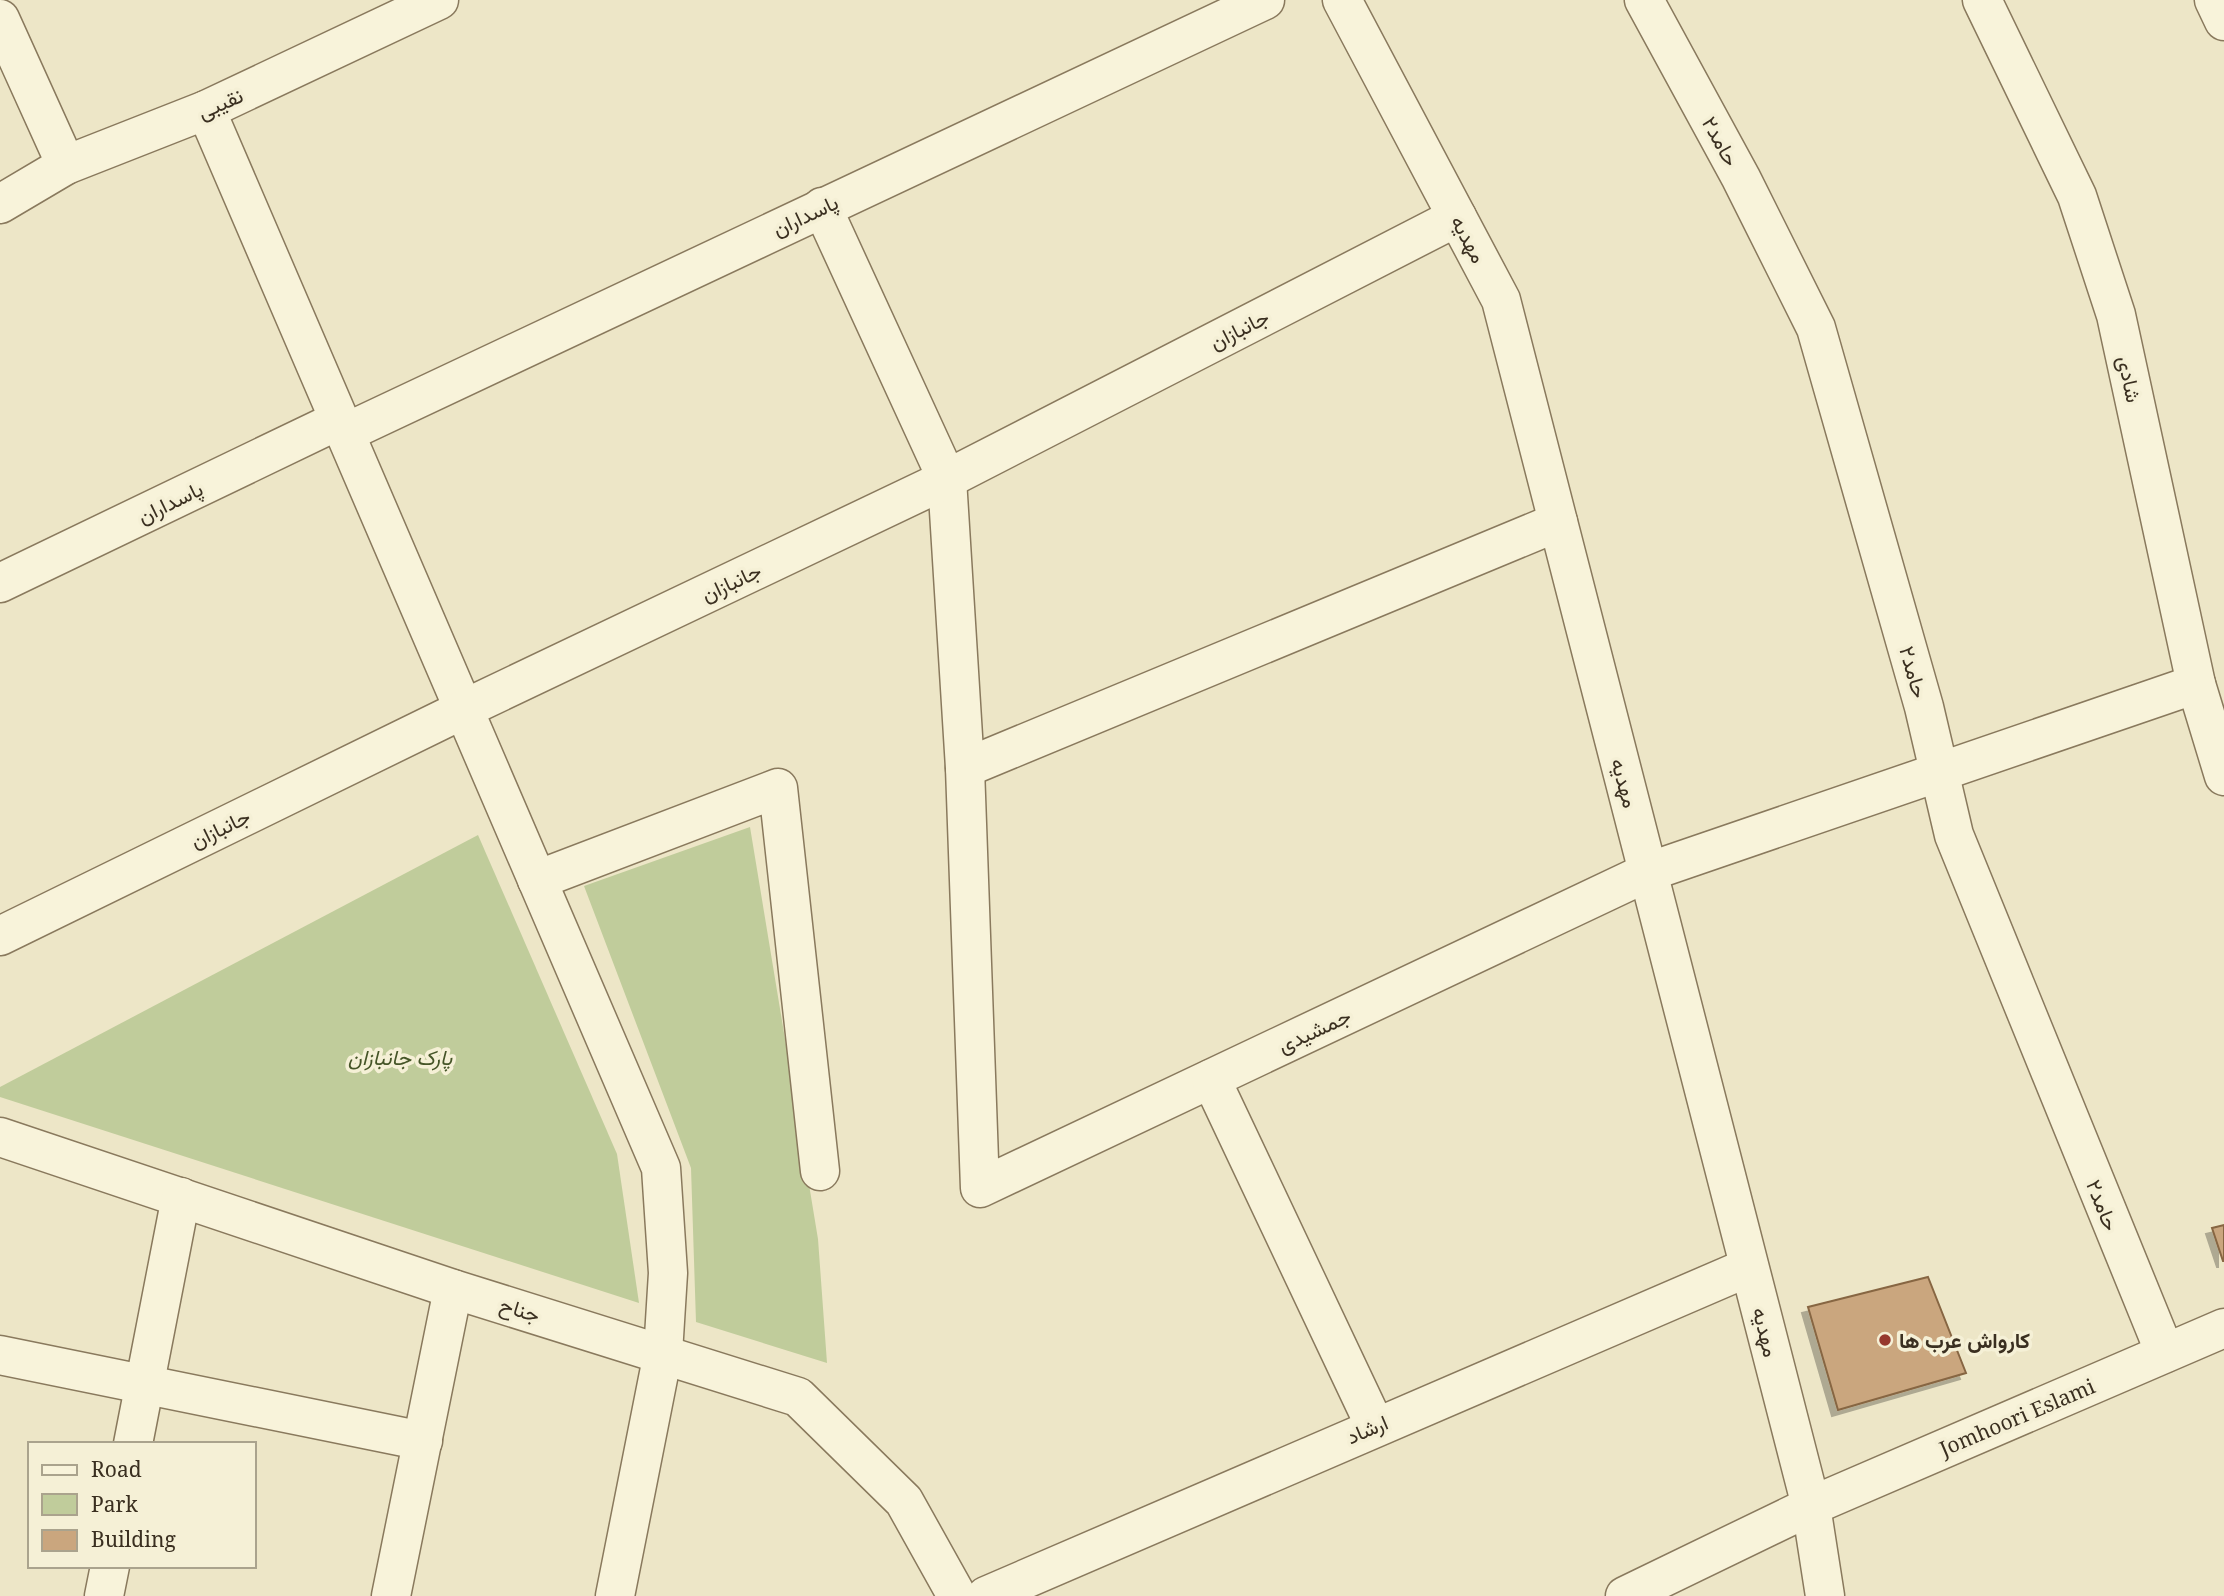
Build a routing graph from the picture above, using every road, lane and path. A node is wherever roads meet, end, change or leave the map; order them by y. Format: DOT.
graph roads {
  1 [pos="439,0"];
  2 [pos="1265,0"];
  3 [pos="1342,0"];
  4 [pos="1644,0"];
  5 [pos="1982,0"];
  6 [pos="2214,0"];
  7 [pos="0,19"];
  8 [pos="2224,21"];
  9 [pos="206,110"];
  10 [pos="66,165"];
  11 [pos="0,204"];
  12 [pos="822,207"];
  13 [pos="1457,217"];
  14 [pos="342,426"];
  15 [pos="947,479"];
  16 [pos="1558,522"];
  17 [pos="0,583"];
  18 [pos="2196,684"];
  19 [pos="464,709"];
  20 [pos="965,768"];
  21 [pos="1939,770"];
  22 [pos="2224,776"];
  23 [pos="1648,872"];
  24 [pos="537,880"];
  25 [pos="0,936"];
  26 [pos="1211,1079"];
  27 [pos="0,1137"];
  28 [pos="820,1171"];
  29 [pos="181,1197"];
  30 [pos="1749,1267"];
  31 [pos="453,1289"];
  32 [pos="2224,1328"];
  33 [pos="663,1353"];
  34 [pos="2165,1353"];
  35 [pos="0,1355"];
  36 [pos="145,1384"];
  37 [pos="1375,1426"];
  38 [pos="423,1441"];
  39 [pos="133,1442"];
  40 [pos="1811,1506"];
  41 [pos="110,1568"];
  42 [pos="104,1596"];
  43 [pos="391,1596"];
  44 [pos="615,1596"];
  45 [pos="957,1596"];
  46 [pos="986,1596"];
  47 [pos="1625,1596"];
  48 [pos="1825,1596"];
  1 -- 9 [label="street, نقیبی"];
  2 -- 12 [label="street, پاسداران"];
  3 -- 13 [label="street, مهدیه"];
  4 -- 21 [label="street, حامد۲"];
  5 -- 18 [label="street, شادی"];
  6 -- 8 [label="street"];
  7 -- 10 [label="street"];
  9 -- 10 [label="street, نقیبی"];
  9 -- 14 [label="street"];
  10 -- 11 [label="street, نقیبی"];
  12 -- 14 [label="street, پاسداران"];
  12 -- 15 [label="street"];
  13 -- 15 [label="street, جانبازان"];
  13 -- 16 [label="street, مهدیه"];
  14 -- 17 [label="street, پاسداران"];
  14 -- 19 [label="street"];
  15 -- 19 [label="street, جانبازان"];
  15 -- 20 [label="street"];
  16 -- 20 [label="street"];
  16 -- 23 [label="street, مهدیه"];
  18 -- 21 [label="street, جمشیدی"];
  18 -- 22 [label="street, شادی"];
  19 -- 24 [label="street"];
  19 -- 25 [label="street, جانبازان"];
  20 -- 26 [label="street, جمشیدی"];
  21 -- 23 [label="street, جمشیدی"];
  21 -- 34 [label="street, حامد۲"];
  23 -- 26 [label="street, جمشیدی"];
  23 -- 30 [label="street, مهدیه"];
  24 -- 28 [label="street"];
  24 -- 33 [label="street"];
  26 -- 37 [label="street"];
  27 -- 29 [label="street, جناح"];
  29 -- 31 [label="street, جناح"];
  29 -- 36 [label="street"];
  30 -- 37 [label="street, ارشاد"];
  30 -- 40 [label="street, مهدیه"];
  31 -- 33 [label="street, جناح"];
  31 -- 38 [label="street"];
  32 -- 34 [label="street, Jomhoori Eslami"];
  33 -- 44 [label="street"];
  33 -- 45 [label="street, جناح"];
  34 -- 40 [label="street, Jomhoori Eslami"];
  35 -- 36 [label="street"];
  36 -- 38 [label="street"];
  36 -- 39 [label="street"];
  37 -- 46 [label="street, ارشاد"];
  38 -- 43 [label="street"];
  40 -- 47 [label="street"];
  40 -- 48 [label="street, مهدیه"];
  41 -- 42 [label="street"];
}
